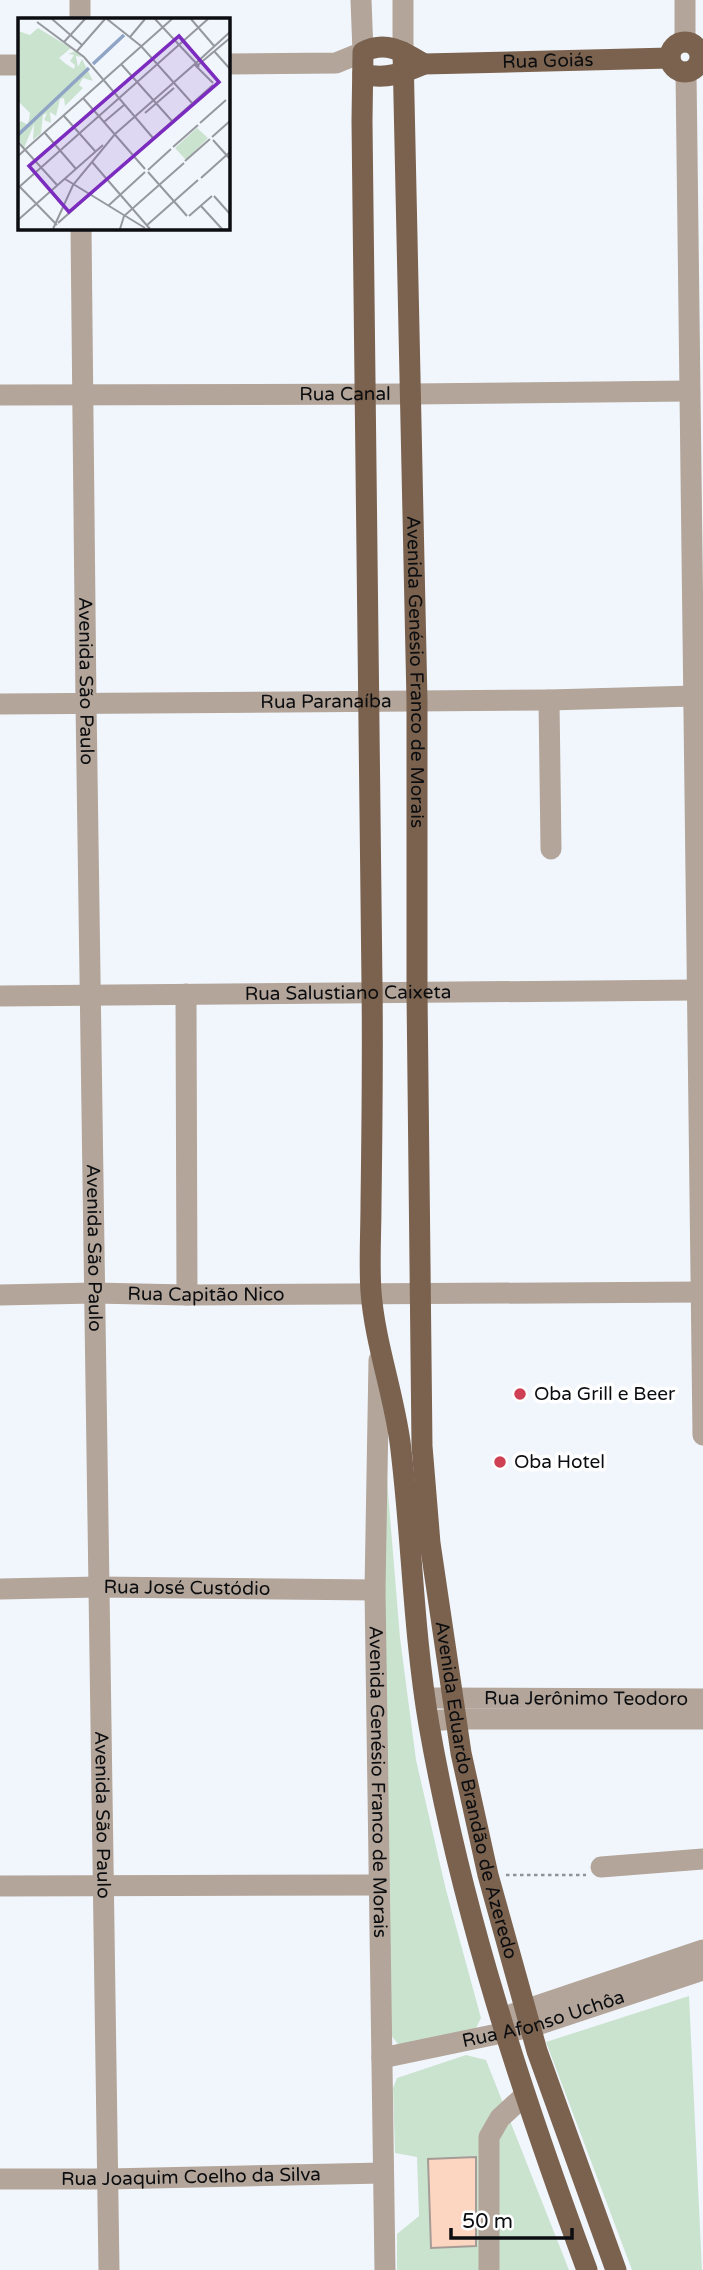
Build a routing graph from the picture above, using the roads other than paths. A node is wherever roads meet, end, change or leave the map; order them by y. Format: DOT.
graph roads {
  1 [pos="80,0"];
  2 [pos="362,0"];
  3 [pos="403,0"];
  4 [pos="685,0"];
  5 [pos="80,18"];
  6 [pos="696,51"];
  7 [pos="363,52"];
  8 [pos="403,62"];
  9 [pos="336,63"];
  10 [pos="229,64"];
  11 [pos="0,65"];
  12 [pos="18,65"];
  13 [pos="678,65"];
  14 [pos="363,74"];
  15 [pos="81,229"];
  16 [pos="689,391"];
  17 [pos="83,394"];
  18 [pos="364,394"];
  19 [pos="412,394"];
  20 [pos="0,395"];
  21 [pos="698,489"];
  22 [pos="694,696"];
  23 [pos="366,700"];
  24 [pos="549,700"];
  25 [pos="417,701"];
  26 [pos="86,703"];
  27 [pos="0,704"];
  28 [pos="551,849"];
  29 [pos="700,902"];
  30 [pos="697,990"];
  31 [pos="417,991"];
  32 [pos="372,992"];
  33 [pos="186,994"];
  34 [pos="91,995"];
  35 [pos="0,996"];
  36 [pos="371,1292"];
  37 [pos="702,1292"];
  38 [pos="94,1293"];
  39 [pos="422,1293"];
  40 [pos="187,1294"];
  41 [pos="0,1295"];
  42 [pos="379,1347"];
  43 [pos="703,1435"];
  44 [pos="99,1587"];
  45 [pos="0,1589"];
  46 [pos="375,1590"];
  47 [pos="425,1698"];
  48 [pos="703,1699"];
  49 [pos="455,1708"];
  50 [pos="703,1719"];
  51 [pos="429,1721"];
  52 [pos="703,1859"];
  53 [pos="601,1867"];
  54 [pos="379,1885"];
  55 [pos="0,1886"];
  56 [pos="103,1887"];
  57 [pos="703,1950"];
  58 [pos="703,1970"];
  59 [pos="528,2018"];
  60 [pos="502,2026"];
  61 [pos="382,2058"];
  62 [pos="524,2096"];
  63 [pos="383,2173"];
  64 [pos="0,2179"];
  65 [pos="108,2179"];
  66 [pos="109,2270"];
  67 [pos="385,2270"];
  68 [pos="489,2270"];
  69 [pos="587,2270"];
  70 [pos="616,2270"];
  1 -- 5 [label="street"];
  2 -- 7 [label="street, Avenida Genésio Franco de Morais"];
  3 -- 8 [label="street, Avenida Genésio Franco de Morais"];
  4 -- 6 [label="street"];
  6 -- 13 [label="main road"];
  7 -- 8 [label="main road, Rua Goiás"];
  7 -- 9 [label="street, Rua Goiás"];
  7 -- 14 [label="main road, Avenida Genésio Franco de Morais"];
  8 -- 13 [label="main road, Rua Goiás"];
  8 -- 14 [label="main road, Rua Goiás"];
  8 -- 19 [label="main road, Avenida Genésio Franco de Morais"];
  9 -- 10 [label="street, Rua Goiás"];
  9 -- 14 [label="street, Rua Goiás"];
  11 -- 12 [label="street"];
  13 -- 16 [label="street"];
  14 -- 18 [label="main road, Avenida Genésio Franco de Morais"];
  15 -- 17 [label="street, Avenida São Paulo"];
  16 -- 19 [label="street, Rua Canal"];
  16 -- 21 [label="street"];
  17 -- 18 [label="street, Rua Canal"];
  17 -- 20 [label="street, Rua Canal"];
  17 -- 26 [label="street, Avenida São Paulo"];
  18 -- 19 [label="street, Rua Canal"];
  18 -- 23 [label="main road, Avenida Genésio Franco de Morais"];
  19 -- 25 [label="main road, Avenida Genésio Franco de Morais"];
  21 -- 22 [label="street"];
  22 -- 24 [label="street, Rua Paranaíba"];
  22 -- 29 [label="street"];
  23 -- 25 [label="street, Rua Paranaíba"];
  23 -- 26 [label="street, Rua Paranaíba"];
  23 -- 32 [label="main road, Avenida Genésio Franco de Morais"];
  24 -- 25 [label="street, Rua Paranaíba"];
  24 -- 28 [label="street"];
  25 -- 31 [label="main road, Avenida Genésio Franco de Morais"];
  26 -- 27 [label="street, Rua Paranaíba"];
  26 -- 34 [label="street, Avenida São Paulo"];
  29 -- 30 [label="street"];
  30 -- 31 [label="street, Rua Salustiano Caixeta"];
  30 -- 37 [label="street"];
  31 -- 32 [label="street, Rua Salustiano Caixeta"];
  31 -- 39 [label="main road, Avenida Genésio Franco de Morais"];
  32 -- 33 [label="street, Rua Salustiano Caixeta"];
  32 -- 36 [label="main road, Avenida Genésio Franco de Morais"];
  33 -- 34 [label="street, Rua Salustiano Caixeta"];
  33 -- 40 [label="street"];
  34 -- 35 [label="street, Rua Salustiano Caixeta"];
  34 -- 38 [label="street, Avenida São Paulo"];
  36 -- 39 [label="street"];
  36 -- 40 [label="street, Rua Capitão Nico"];
  36 -- 42 [label="main road, Avenida Genésio Franco de Morais"];
  37 -- 39 [label="street"];
  37 -- 43 [label="street"];
  38 -- 40 [label="street, Rua Capitão Nico"];
  38 -- 41 [label="street, Rua Capitão Nico"];
  38 -- 44 [label="street, Avenida São Paulo"];
  39 -- 49 [label="main road, Avenida Eduardo Brandão de Azeredo"];
  42 -- 46 [label="street, Avenida Genésio Franco de Morais"];
  42 -- 47 [label="main road, Avenida Eduardo Brandão de Azeredo"];
  44 -- 45 [label="street, Rua José Custódio"];
  44 -- 46 [label="street, Rua José Custódio"];
  44 -- 56 [label="street, Avenida São Paulo"];
  46 -- 54 [label="street, Avenida Genésio Franco de Morais"];
  47 -- 49 [label="street, Rua Jerônimo Teodoro"];
  47 -- 51 [label="main road, Avenida Eduardo Brandão de Azeredo"];
  48 -- 49 [label="street, Rua Jerônimo Teodoro"];
  49 -- 50 [label="street, Rua Jerônimo Teodoro"];
  49 -- 51 [label="street, Rua Jerônimo Teodoro"];
  49 -- 59 [label="main road, Avenida Eduardo Brandão de Azeredo"];
  51 -- 60 [label="main road, Avenida Eduardo Brandão de Azeredo"];
  52 -- 53 [label="street"];
  54 -- 56 [label="street"];
  54 -- 61 [label="street, Avenida Genésio Franco de Morais"];
  55 -- 56 [label="street"];
  56 -- 65 [label="street, Avenida São Paulo"];
  57 -- 59 [label="street, Rua Afonso Uchôa"];
  58 -- 59 [label="street, Rua Afonso Uchôa"];
  59 -- 60 [label="street, Rua Afonso Uchôa"];
  59 -- 70 [label="main road, Avenida Eduardo Brandão de Azeredo"];
  60 -- 61 [label="street, Rua Afonso Uchôa"];
  60 -- 62 [label="main road, Avenida Eduardo Brandão de Azeredo"];
  61 -- 63 [label="street, Avenida Genésio Franco de Morais"];
  62 -- 68 [label="street"];
  62 -- 69 [label="main road, Avenida Eduardo Brandão de Azeredo"];
  63 -- 65 [label="street, Rua Joaquim Coelho da Silva"];
  63 -- 67 [label="street, Avenida Genésio Franco de Morais"];
  64 -- 65 [label="street, Rua Joaquim Coelho da Silva"];
  65 -- 66 [label="street, Avenida São Paulo"];
}
